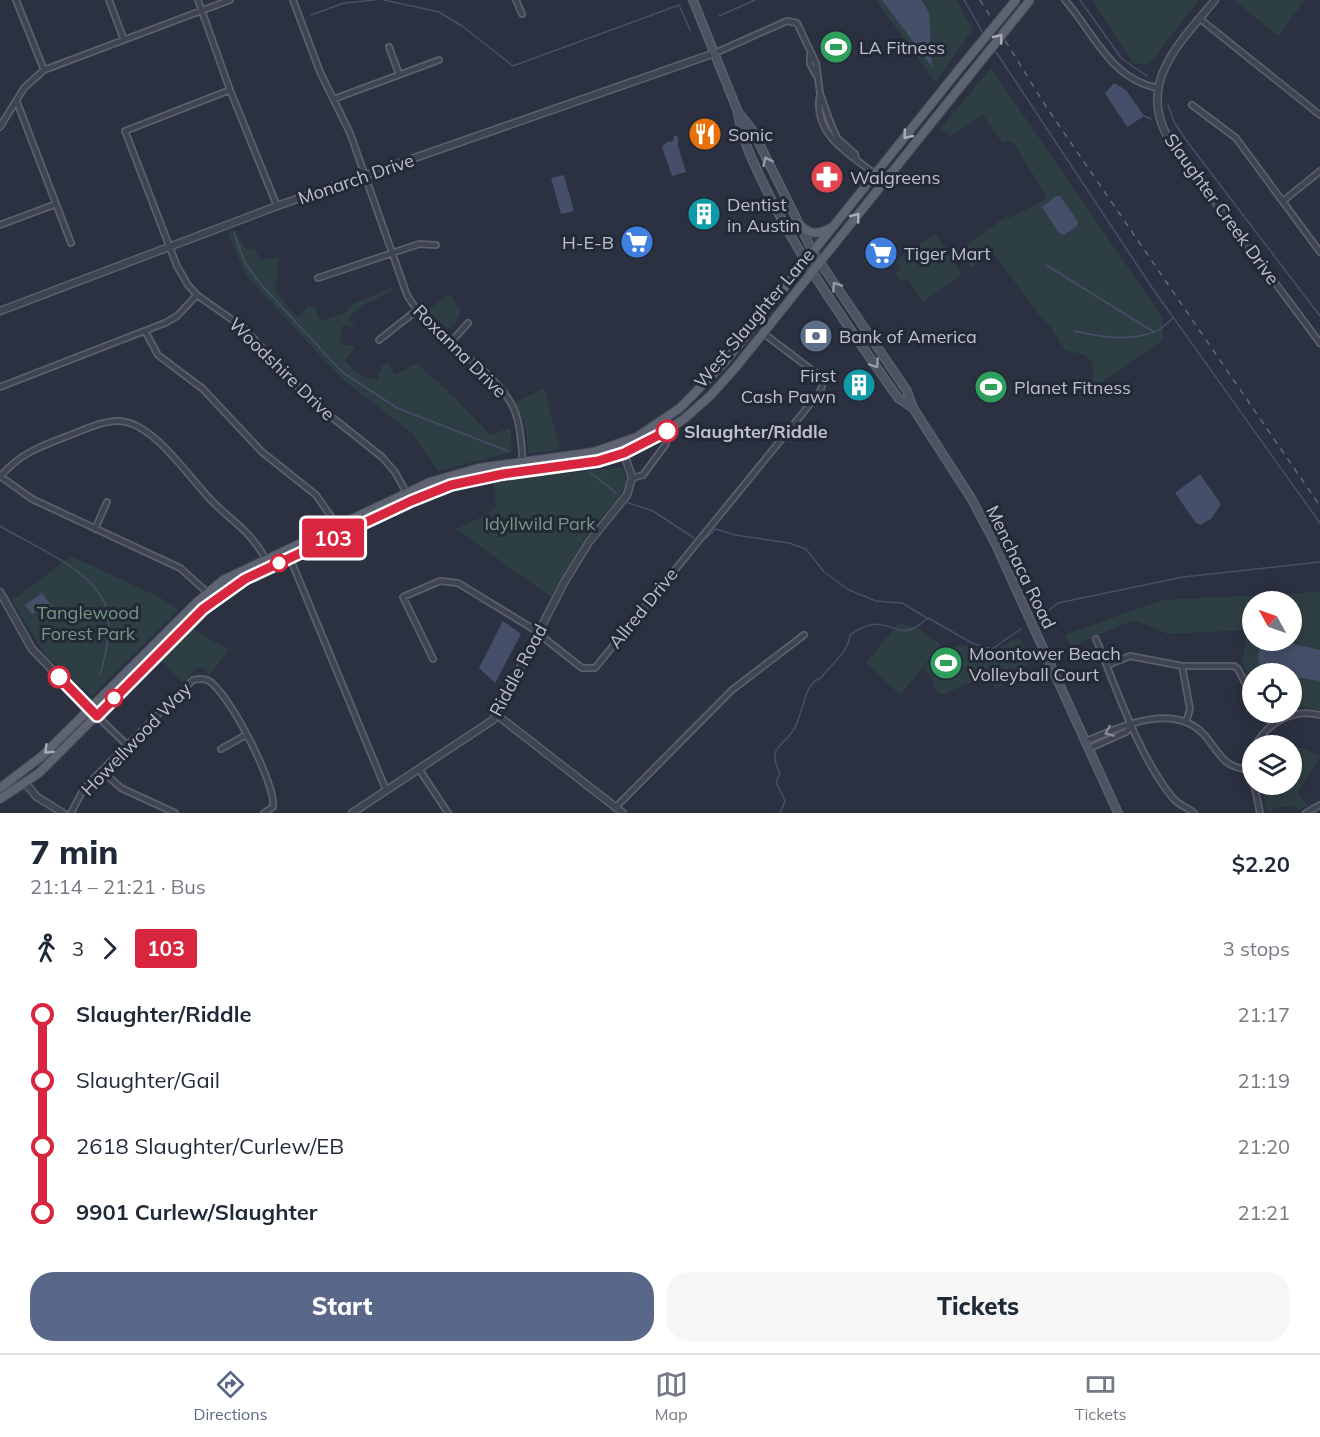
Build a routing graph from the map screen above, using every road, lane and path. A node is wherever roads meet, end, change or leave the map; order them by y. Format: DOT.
graph roads {
  1 [pos="16,0"];
  2 [pos="109,0"];
  3 [pos="198,0"];
  4 [pos="230,0"];
  5 [pos="293,0"];
  6 [pos="516,0"];
  7 [pos="693,0"];
  8 [pos="1016,0"];
  9 [pos="1029,0"];
  10 [pos="1065,0"];
  11 [pos="1215,0"];
  12 [pos="200,11"];
  13 [pos="522,14"];
  14 [pos="1200,19"];
  15 [pos="124,40"];
  16 [pos="389,47"];
  17 [pos="715,53"];
  18 [pos="439,60"];
  19 [pos="44,70"];
  20 [pos="399,74"];
  21 [pos="1158,88"];
  22 [pos="230,90"];
  23 [pos="334,99"];
  24 [pos="17,102"];
  25 [pos="1192,105"];
  26 [pos="738,112"];
  27 [pos="1320,115"];
  28 [pos="0,127"];
  29 [pos="1174,147"];
  30 [pos="1320,171"];
  31 [pos="875,174"];
  32 [pos="365,176"];
  33 [pos="1283,201"];
  34 [pos="56,204"];
  35 [pos="277,206"];
  36 [pos="798,223"];
  37 [pos="0,225"];
  38 [pos="834,225"];
  39 [pos="71,243"];
  40 [pos="436,245"];
  41 [pos="169,246"];
  42 [pos="813,252"];
  43 [pos="1320,252"];
  44 [pos="392,253"];
  45 [pos="806,261"];
  46 [pos="820,262"];
  47 [pos="812,272"];
  48 [pos="318,279"];
  49 [pos="197,295"];
  50 [pos="417,310"];
  51 [pos="0,311"];
  52 [pos="468,323"];
  53 [pos="145,331"];
  54 [pos="763,333"];
  55 [pos="379,340"];
  56 [pos="451,342"];
  57 [pos="1320,343"];
  58 [pos="724,363"];
  59 [pos="722,383"];
  60 [pos="0,387"];
  61 [pos="913,408"];
  62 [pos="624,442"];
  63 [pos="666,444"];
  64 [pos="624,453"];
  65 [pos="523,462"];
  66 [pos="524,471"];
  67 [pos="0,477"];
  68 [pos="632,478"];
  69 [pos="406,492"];
  70 [pos="411,501"];
  71 [pos="107,502"];
  72 [pos="337,525"];
  73 [pos="95,529"];
  74 [pos="265,558"];
  75 [pos="290,558"];
  76 [pos="0,592"];
  77 [pos="208,592"];
  78 [pos="214,599"];
  79 [pos="538,633"];
  80 [pos="804,635"];
  81 [pos="1096,639"];
  82 [pos="433,658"];
  83 [pos="1108,665"];
  84 [pos="1182,666"];
  85 [pos="1242,677"];
  86 [pos="90,709"];
  87 [pos="1302,714"];
  88 [pos="497,715"];
  89 [pos="1320,715"];
  90 [pos="97,716"];
  91 [pos="1186,722"];
  92 [pos="1273,723"];
  93 [pos="1132,726"];
  94 [pos="246,735"];
  95 [pos="1264,735"];
  96 [pos="1088,744"];
  97 [pos="127,745"];
  98 [pos="221,749"];
  99 [pos="419,769"];
  100 [pos="1242,769"];
  101 [pos="102,771"];
  102 [pos="26,784"];
  103 [pos="0,788"];
  104 [pos="386,790"];
  105 [pos="1256,795"];
  106 [pos="0,799"];
  107 [pos="1320,805"];
  108 [pos="616,807"];
  109 [pos="63,813"];
  110 [pos="71,813"];
  111 [pos="175,813"];
  112 [pos="264,813"];
  113 [pos="352,813"];
  114 [pos="448,813"];
  115 [pos="623,813"];
  116 [pos="1118,813"];
  117 [pos="1194,813"];
  118 [pos="1260,813"];
  119 [pos="1306,813"];
  1 -- 19 [label="street"];
  2 -- 15 [label="street"];
  3 -- 12 [label="street"];
  4 -- 12 [label="street"];
  5 -- 23 [label="street, Roxanna Drive"];
  6 -- 13 [label="street"];
  7 -- 17 [label="main road, Menchaca Road"];
  8 -- 31 [label="main road, West Slaughter Lane, one-way, bridge"];
  46 -- 9 [label="main road, West Slaughter Lane, one-way, bridge"];
  10 -- 21 [label="street"];
  11 -- 14 [label="street"];
  12 -- 15 [label="street"];
  12 -- 22 [label="street"];
  14 -- 21 [label="street"];
  14 -- 27 [label="street"];
  15 -- 19 [label="street"];
  16 -- 20 [label="street"];
  17 -- 26 [label="main road, Menchaca Road"];
  17 -- 31 [label="street"];
  17 -- 32 [label="street, Monarch Drive"];
  18 -- 20 [label="street"];
  19 -- 24 [label="street"];
  20 -- 23 [label="street"];
  21 -- 29 [label="street, Slaughter Creek Drive"];
  22 -- 35 [label="street"];
  22 -- 41 [label="street, Woodshire Drive"];
  23 -- 32 [label="street, Roxanna Drive"];
  24 -- 28 [label="street"];
  24 -- 34 [label="street"];
  25 -- 33 [label="street"];
  36 -- 26 [label="main road, Menchaca Road, one-way"];
  26 -- 45 [label="main road, Menchaca Road"];
  29 -- 57 [label="street, Slaughter Creek Drive"];
  30 -- 33 [label="street"];
  31 -- 38 [label="main road, West Slaughter Lane"];
  32 -- 35 [label="street, Monarch Drive"];
  32 -- 44 [label="street, Roxanna Drive"];
  33 -- 43 [label="street"];
  34 -- 37 [label="street"];
  34 -- 39 [label="street"];
  35 -- 41 [label="street, Monarch Drive"];
  36 -- 38 [label="main road"];
  36 -- 42 [label="main road, Menchaca Road"];
  38 -- 42 [label="main road, West Slaughter Lane"];
  40 -- 44 [label="street"];
  41 -- 49 [label="street, Woodshire Drive"];
  41 -- 51 [label="street, Monarch Drive"];
  42 -- 45 [label="main road, West Slaughter Lane"];
  42 -- 46 [label="main road, Menchaca Road"];
  44 -- 48 [label="street"];
  44 -- 50 [label="street, Roxanna Drive"];
  45 -- 47 [label="main road, Menchaca Road"];
  45 -- 58 [label="main road, West Slaughter Lane"];
  46 -- 47 [label="main road, West Slaughter Lane"];
  61 -- 46 [label="main road, Menchaca Road, one-way"];
  47 -- 54 [label="main road, West Slaughter Lane"];
  47 -- 61 [label="main road, Menchaca Road, one-way"];
  49 -- 53 [label="street"];
  49 -- 69 [label="street, Woodshire Drive"];
  50 -- 55 [label="street"];
  50 -- 56 [label="street, Roxanna Drive"];
  52 -- 56 [label="street"];
  53 -- 60 [label="street"];
  53 -- 72 [label="street"];
  54 -- 59 [label="main road, West Slaughter Lane"];
  54 -- 79 [label="street, Allred Drive"];
  56 -- 65 [label="street, Roxanna Drive"];
  58 -- 59 [label="main road"];
  58 -- 62 [label="main road, West Slaughter Lane"];
  59 -- 64 [label="main road, West Slaughter Lane"];
  61 -- 96 [label="main road, Menchaca Road"];
  62 -- 64 [label="street"];
  62 -- 65 [label="main road, West Slaughter Lane"];
  63 -- 68 [label="street, Riddle Road"];
  64 -- 66 [label="main road, West Slaughter Lane"];
  64 -- 68 [label="street"];
  65 -- 66 [label="street, Roxanna Drive"];
  65 -- 69 [label="main road, West Slaughter Lane"];
  66 -- 70 [label="main road, West Slaughter Lane"];
  67 -- 73 [label="street"];
  67 -- 74 [label="street"];
  68 -- 79 [label="street, Riddle Road"];
  69 -- 70 [label="street, Woodshire Drive"];
  69 -- 72 [label="main road, West Slaughter Lane"];
  70 -- 75 [label="main road, West Slaughter Lane"];
  71 -- 73 [label="street"];
  72 -- 74 [label="main road, West Slaughter Lane"];
  73 -- 77 [label="street"];
  74 -- 77 [label="main road, West Slaughter Lane"];
  75 -- 78 [label="main road, West Slaughter Lane"];
  75 -- 104 [label="street"];
  76 -- 86 [label="street"];
  77 -- 78 [label="street"];
  77 -- 86 [label="main road, West Slaughter Lane"];
  78 -- 90 [label="main road, West Slaughter Lane"];
  79 -- 82 [label="street, Allred Drive"];
  79 -- 88 [label="street, Riddle Road"];
  80 -- 108 [label="street"];
  81 -- 83 [label="street"];
  83 -- 84 [label="street"];
  83 -- 93 [label="street"];
  84 -- 85 [label="street"];
  84 -- 91 [label="street"];
  86 -- 90 [label="street"];
  86 -- 103 [label="main road, West Slaughter Lane, one-way"];
  87 -- 89 [label="street"];
  88 -- 99 [label="street, Riddle Road"];
  88 -- 108 [label="street"];
  90 -- 97 [label="street"];
  90 -- 102 [label="main road, West Slaughter Lane"];
  91 -- 93 [label="street"];
  91 -- 100 [label="street"];
  92 -- 95 [label="street"];
  93 -- 96 [label="street"];
  93 -- 117 [label="street"];
  94 -- 97 [label="street, Howellwood Way"];
  94 -- 98 [label="street"];
  94 -- 112 [label="street, Howellwood Way"];
  96 -- 116 [label="main road, Menchaca Road"];
  97 -- 101 [label="street, Howellwood Way"];
  99 -- 104 [label="street, Riddle Road"];
  99 -- 114 [label="street"];
  101 -- 110 [label="street, Howellwood Way"];
  101 -- 111 [label="street"];
  102 -- 106 [label="main road, West Slaughter Lane"];
  102 -- 109 [label="street"];
  104 -- 113 [label="street, Riddle Road"];
  105 -- 118 [label="street"];
  107 -- 119 [label="street"];
  108 -- 115 [label="street"];
}
